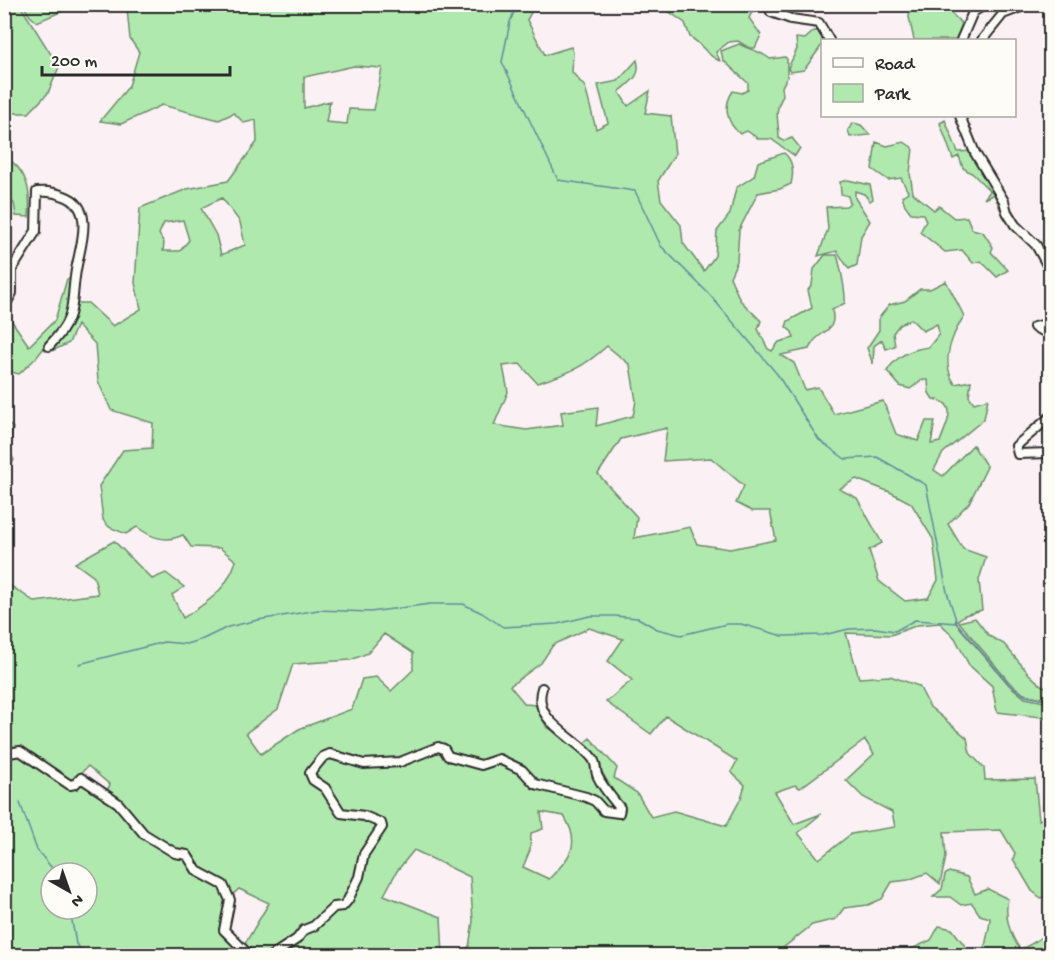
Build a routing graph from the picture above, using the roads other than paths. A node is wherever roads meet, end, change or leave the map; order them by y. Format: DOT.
graph roads {
  1 [pos="769,4"];
  2 [pos="986,4"];
  3 [pos="1029,4"];
  4 [pos="829,39"];
  5 [pos="961,39"];
  6 [pos="983,39"];
  7 [pos="960,117"];
  8 [pos="1050,270"];
  9 [pos="4,306"];
  10 [pos="1050,323"];
  11 [pos="1050,334"];
  12 [pos="49,345"];
  13 [pos="1050,417"];
  14 [pos="1050,453"];
  15 [pos="542,688"];
  16 [pos="4,753"];
  17 [pos="250,956"];
  18 [pos="271,956"];
  1 -- 4 [label="street"];
  2 -- 5 [label="street"];
  3 -- 6 [label="street"];
  7 -- 8 [label="street"];
  9 -- 12 [label="street"];
  10 -- 11 [label="street"];
  13 -- 14 [label="street"];
  15 -- 18 [label="street"];
  16 -- 17 [label="street"];
}
